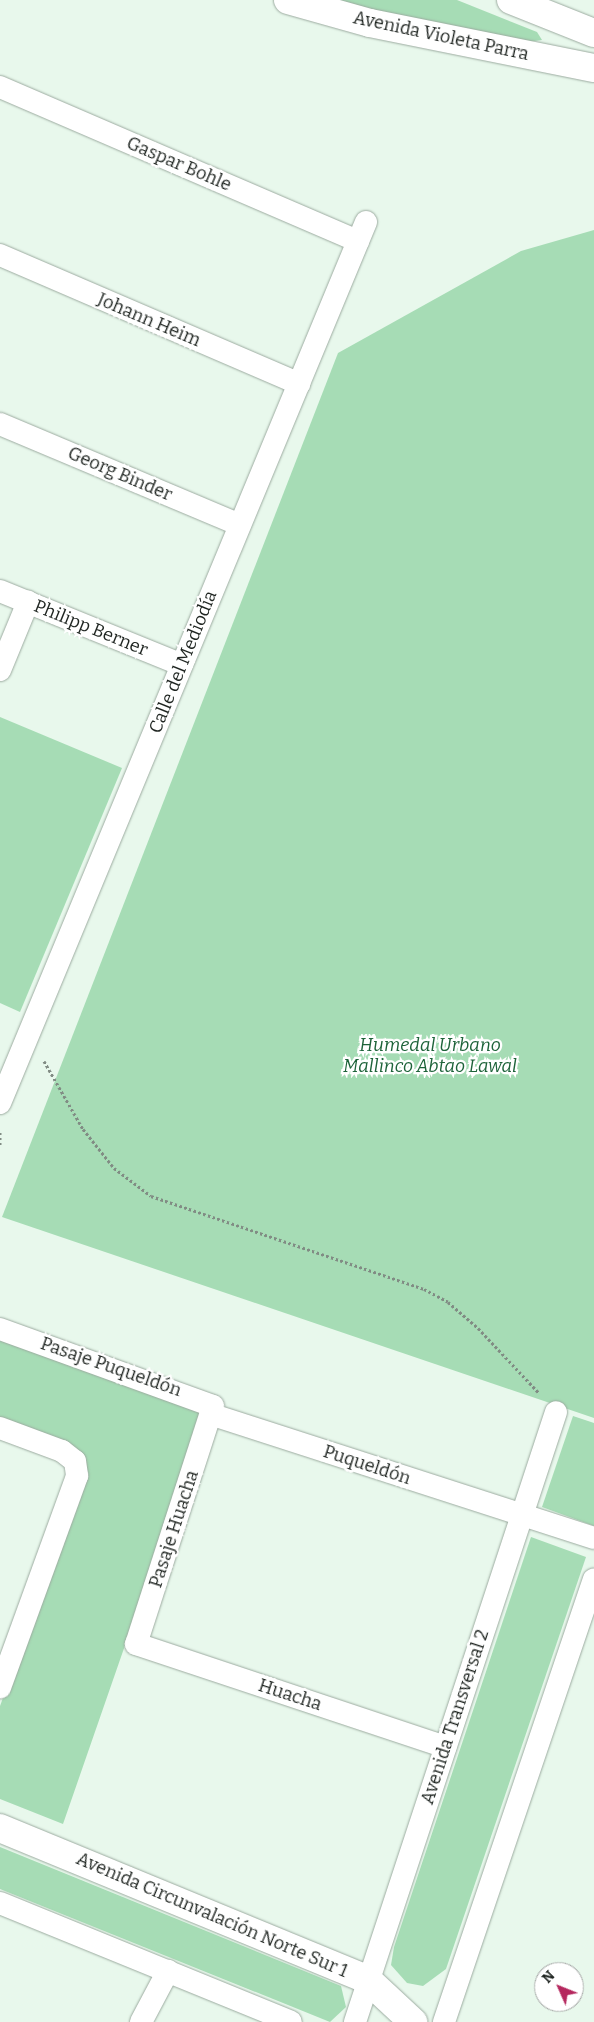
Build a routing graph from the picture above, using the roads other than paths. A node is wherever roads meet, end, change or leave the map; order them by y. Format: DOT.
graph roads {
  1 [pos="288,0"];
  2 [pos="511,0"];
  3 [pos="594,33"];
  4 [pos="594,68"];
  5 [pos="0,87"];
  6 [pos="362,232"];
  7 [pos="0,256"];
  8 [pos="299,384"];
  9 [pos="0,424"];
  10 [pos="240,525"];
  11 [pos="0,591"];
  12 [pos="28,602"];
  13 [pos="182,665"];
  14 [pos="0,670"];
  15 [pos="0,1103"];
  16 [pos="0,1329"];
  17 [pos="556,1412"];
  18 [pos="213,1414"];
  19 [pos="0,1428"];
  20 [pos="521,1516"];
  21 [pos="594,1538"];
  22 [pos="594,1580"];
  23 [pos="136,1644"];
  24 [pos="0,1687"];
  25 [pos="444,1747"];
  26 [pos="0,1828"];
  27 [pos="0,1904"];
  28 [pos="168,1971"];
  29 [pos="368,1980"];
  30 [pos="141,2022"];
  31 [pos="291,2022"];
  32 [pos="356,2022"];
  33 [pos="412,2022"];
  34 [pos="444,2022"];
  1 -- 4 [label="street, Avenida Violeta Parra"];
  2 -- 3 [label="street"];
  5 -- 6 [label="street, Gaspar Bohle"];
  6 -- 8 [label="street, Calle del Mediodía"];
  7 -- 8 [label="street, Johann Heim"];
  8 -- 10 [label="street, Calle del Mediodía"];
  9 -- 10 [label="street, Georg Binder"];
  10 -- 13 [label="street, Calle del Mediodía"];
  11 -- 12 [label="street, Philipp Berner"];
  12 -- 13 [label="street, Philipp Berner"];
  12 -- 14 [label="street"];
  13 -- 15 [label="street, Calle del Mediodía"];
  16 -- 18 [label="street, Pasaje Puqueldón"];
  17 -- 20 [label="street, Avenida Transversal 2"];
  18 -- 20 [label="street, Puqueldón"];
  18 -- 23 [label="street, Pasaje Huacha"];
  19 -- 24 [label="street"];
  20 -- 21 [label="street, Puqueldón"];
  20 -- 25 [label="street, Avenida Transversal 2"];
  22 -- 34 [label="street"];
  23 -- 25 [label="street, Huacha"];
  25 -- 29 [label="street, Avenida Transversal 2"];
  26 -- 29 [label="street, Avenida Circunvalación Norte Sur 1"];
  27 -- 28 [label="street"];
  28 -- 30 [label="street"];
  28 -- 31 [label="street"];
  29 -- 32 [label="street, Avenida Transversal 2"];
  29 -- 33 [label="street, Avenida Circunvalación Norte Sur 1"];
}
